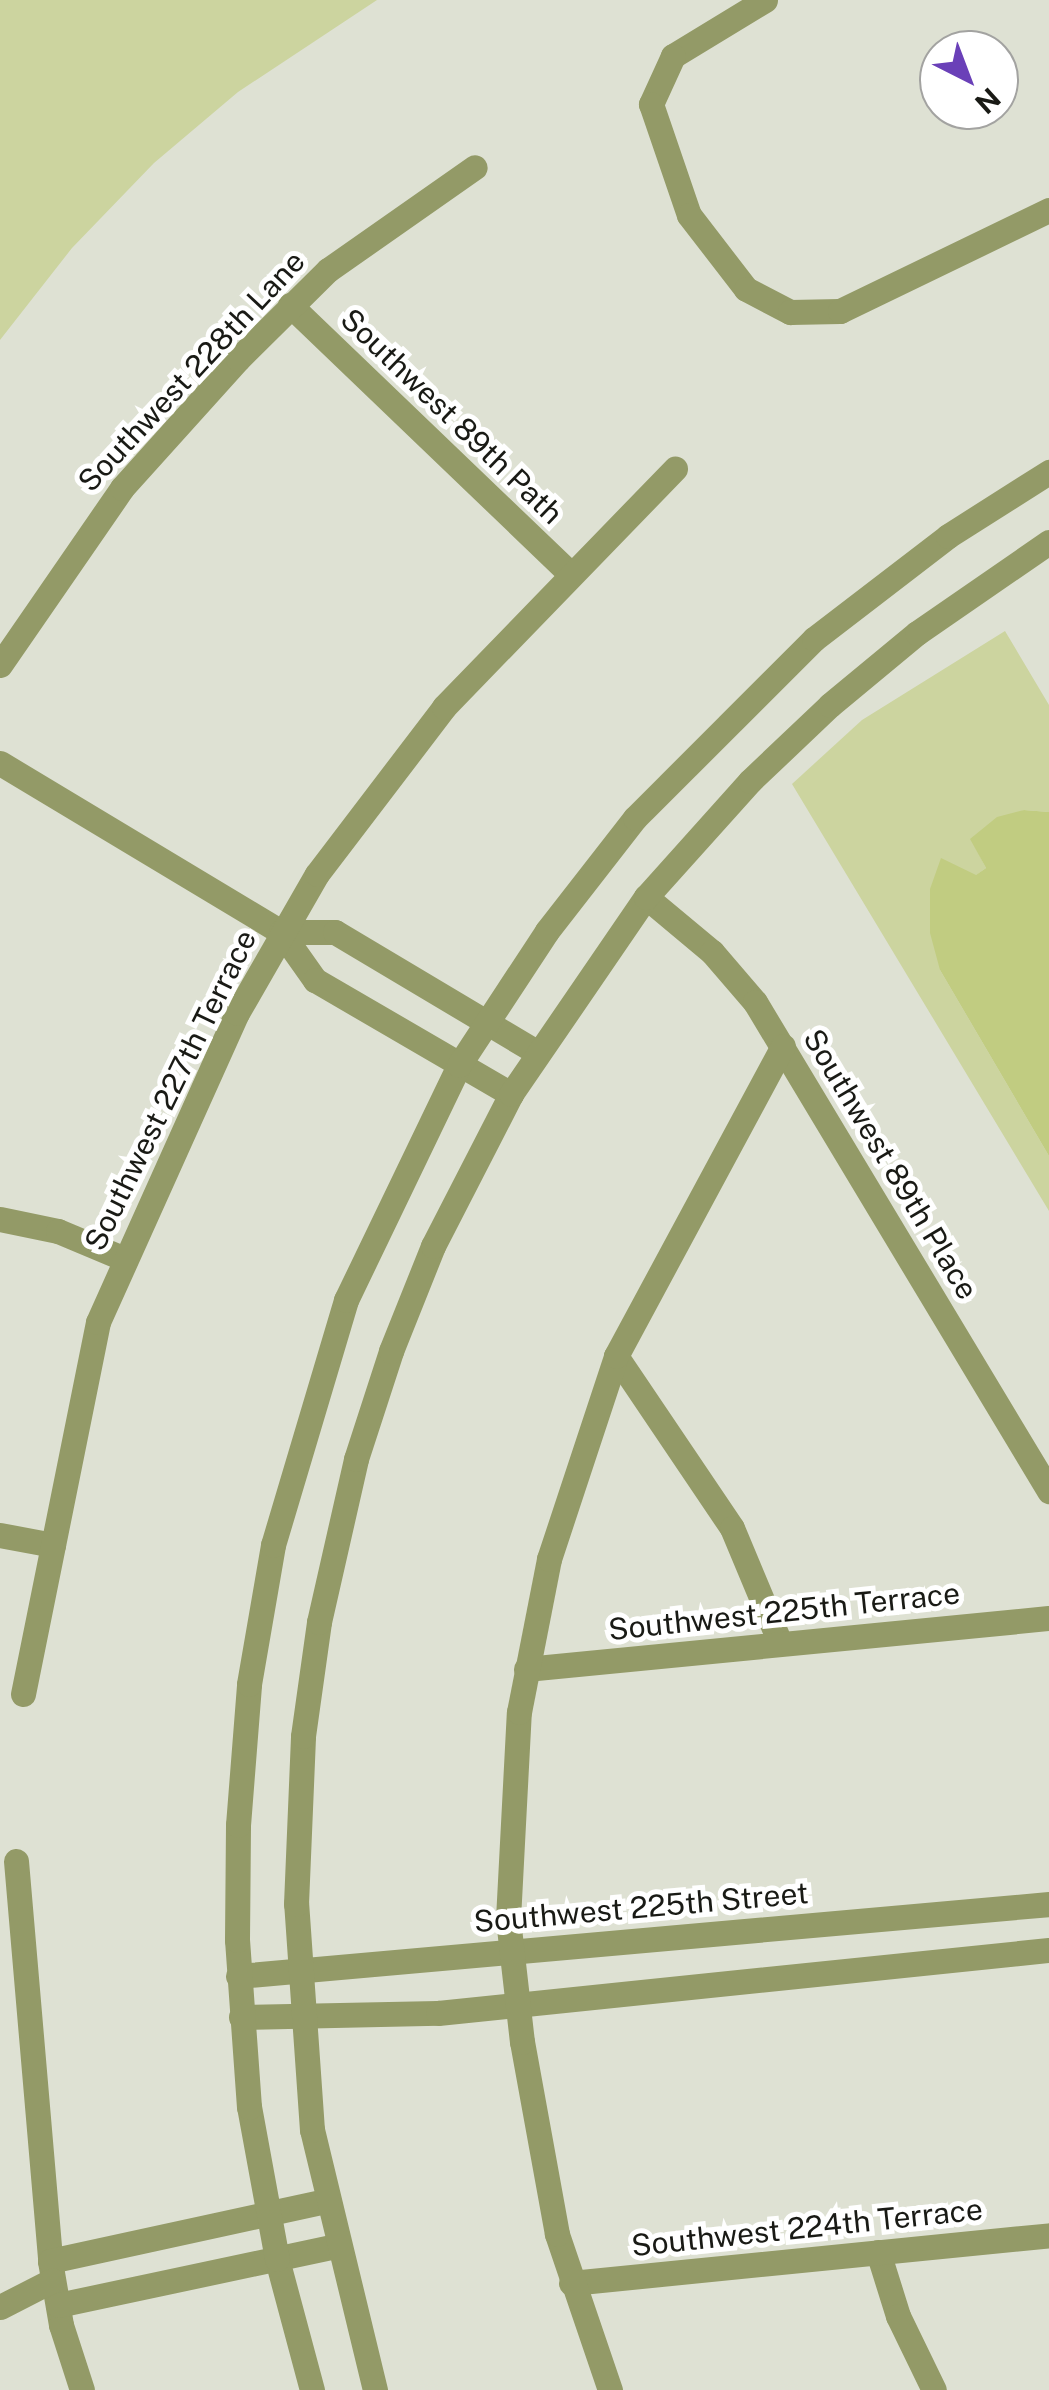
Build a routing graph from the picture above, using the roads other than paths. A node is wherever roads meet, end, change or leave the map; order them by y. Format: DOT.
graph roads {
  1 [pos="765,0"];
  2 [pos="475,166"];
  3 [pos="1049,210"];
  4 [pos="290,305"];
  5 [pos="675,469"];
  6 [pos="1049,472"];
  7 [pos="1049,542"];
  8 [pos="569,573"];
  9 [pos="0,664"];
  10 [pos="0,763"];
  11 [pos="646,898"];
  12 [pos="281,932"];
  13 [pos="486,1022"];
  14 [pos="784,1046"];
  15 [pos="536,1052"];
  16 [pos="459,1065"];
  17 [pos="511,1094"];
  18 [pos="0,1219"];
  19 [pos="125,1259"];
  20 [pos="616,1356"];
  21 [pos="1049,1490"];
  22 [pos="0,1535"];
  23 [pos="54,1545"];
  24 [pos="1049,1618"];
  25 [pos="780,1643"];
  26 [pos="526,1669"];
  27 [pos="23,1694"];
  28 [pos="16,1861"];
  29 [pos="1049,1904"];
  30 [pos="1049,1950"];
  31 [pos="511,1952"];
  32 [pos="297,1967"];
  33 [pos="238,1976"];
  34 [pos="518,2006"];
  35 [pos="300,2016"];
  36 [pos="241,2017"];
  37 [pos="326,2201"];
  38 [pos="267,2214"];
  39 [pos="1049,2235"];
  40 [pos="336,2246"];
  41 [pos="878,2252"];
  42 [pos="277,2259"];
  43 [pos="54,2282"];
  44 [pos="570,2284"];
  45 [pos="0,2307"];
  46 [pos="82,2390"];
  47 [pos="312,2390"];
  48 [pos="374,2390"];
  49 [pos="610,2390"];
  50 [pos="934,2390"];
  1 -- 3 [label="street"];
  2 -- 4 [label="street, Southwest 228th Lane"];
  4 -- 8 [label="street, Southwest 89th Path"];
  4 -- 9 [label="street, Southwest 228th Lane"];
  5 -- 8 [label="street, Southwest 227th Terrace"];
  6 -- 13 [label="street"];
  7 -- 11 [label="street"];
  8 -- 12 [label="street, Southwest 227th Terrace"];
  10 -- 12 [label="street"];
  11 -- 14 [label="street, Southwest 89th Place"];
  11 -- 15 [label="street"];
  12 -- 13 [label="street"];
  12 -- 16 [label="street"];
  12 -- 19 [label="street, Southwest 227th Terrace"];
  13 -- 15 [label="street"];
  13 -- 16 [label="street"];
  14 -- 20 [label="street"];
  14 -- 21 [label="street, Southwest 89th Place"];
  15 -- 17 [label="street"];
  16 -- 17 [label="street"];
  16 -- 33 [label="street"];
  17 -- 32 [label="street"];
  18 -- 19 [label="street"];
  19 -- 23 [label="street, Southwest 227th Terrace"];
  20 -- 25 [label="street"];
  20 -- 26 [label="street"];
  22 -- 23 [label="street"];
  23 -- 27 [label="street, Southwest 227th Terrace"];
  24 -- 25 [label="street, Southwest 225th Terrace"];
  25 -- 26 [label="street, Southwest 225th Terrace"];
  26 -- 31 [label="street"];
  28 -- 43 [label="street"];
  29 -- 31 [label="street, Southwest 225th Street"];
  30 -- 34 [label="street"];
  31 -- 32 [label="street, Southwest 225th Street"];
  31 -- 34 [label="street"];
  32 -- 33 [label="street, Southwest 225th Street"];
  32 -- 35 [label="street"];
  33 -- 36 [label="street"];
  34 -- 35 [label="street"];
  34 -- 44 [label="street"];
  35 -- 36 [label="street"];
  35 -- 37 [label="street"];
  36 -- 38 [label="street"];
  37 -- 38 [label="street"];
  37 -- 40 [label="street"];
  38 -- 42 [label="street"];
  38 -- 43 [label="street"];
  39 -- 41 [label="street, Southwest 224th Terrace"];
  40 -- 42 [label="street"];
  40 -- 48 [label="street"];
  41 -- 44 [label="street, Southwest 224th Terrace"];
  41 -- 50 [label="street"];
  42 -- 43 [label="street"];
  42 -- 47 [label="street"];
  43 -- 45 [label="street"];
  43 -- 46 [label="street"];
  44 -- 49 [label="street"];
}
